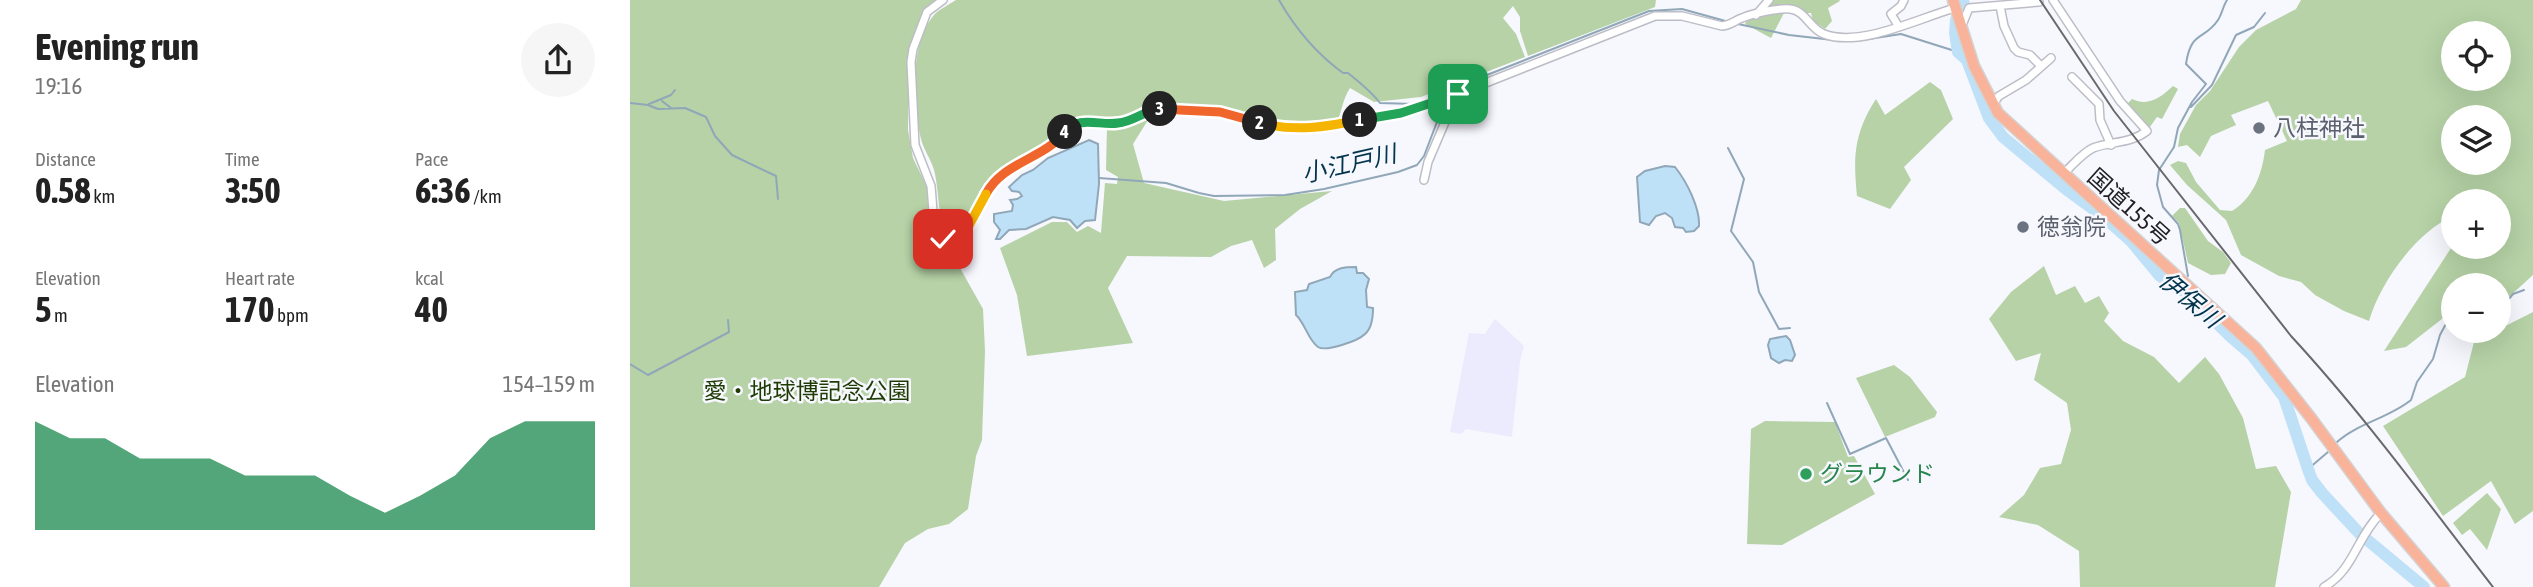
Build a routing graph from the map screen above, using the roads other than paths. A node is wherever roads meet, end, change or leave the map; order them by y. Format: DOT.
graph roads {
  1 [pos="943,0"];
  2 [pos="1769,0"];
  3 [pos="1904,0"];
  4 [pos="2053,0"];
  5 [pos="2039,2"];
  6 [pos="1954,4"];
  7 [pos="2000,6"];
  8 [pos="1756,15"];
  9 [pos="1899,27"];
  10 [pos="1961,28"];
  11 [pos="2051,58"];
  12 [pos="2041,66"];
  13 [pos="2072,78"];
  14 [pos="1455,95"];
  15 [pos="1993,105"];
  16 [pos="2110,145"];
  17 [pos="2063,174"];
  18 [pos="1424,180"];
  19 [pos="2381,513"];
  20 [pos="2324,587"];
  21 [pos="2444,587"];
  1 -- 14 [label="street"];
  2 -- 8 [label="street"];
  3 -- 9 [label="street"];
  4 -- 16 [label="street"];
  5 -- 7 [label="street"];
  6 -- 9 [label="street"];
  6 -- 10 [label="highway, 国道155号"];
  7 -- 10 [label="street"];
  7 -- 12 [label="street"];
  8 -- 9 [label="street"];
  8 -- 14 [label="street"];
  10 -- 15 [label="highway, 国道155号"];
  11 -- 12 [label="street"];
  12 -- 15 [label="street"];
  13 -- 16 [label="street"];
  14 -- 18 [label="street"];
  15 -- 17 [label="highway, 国道155号"];
  16 -- 17 [label="street"];
  17 -- 19 [label="highway, 国道155号"];
  19 -- 20 [label="street"];
  19 -- 21 [label="highway, 国道155号"];
}
